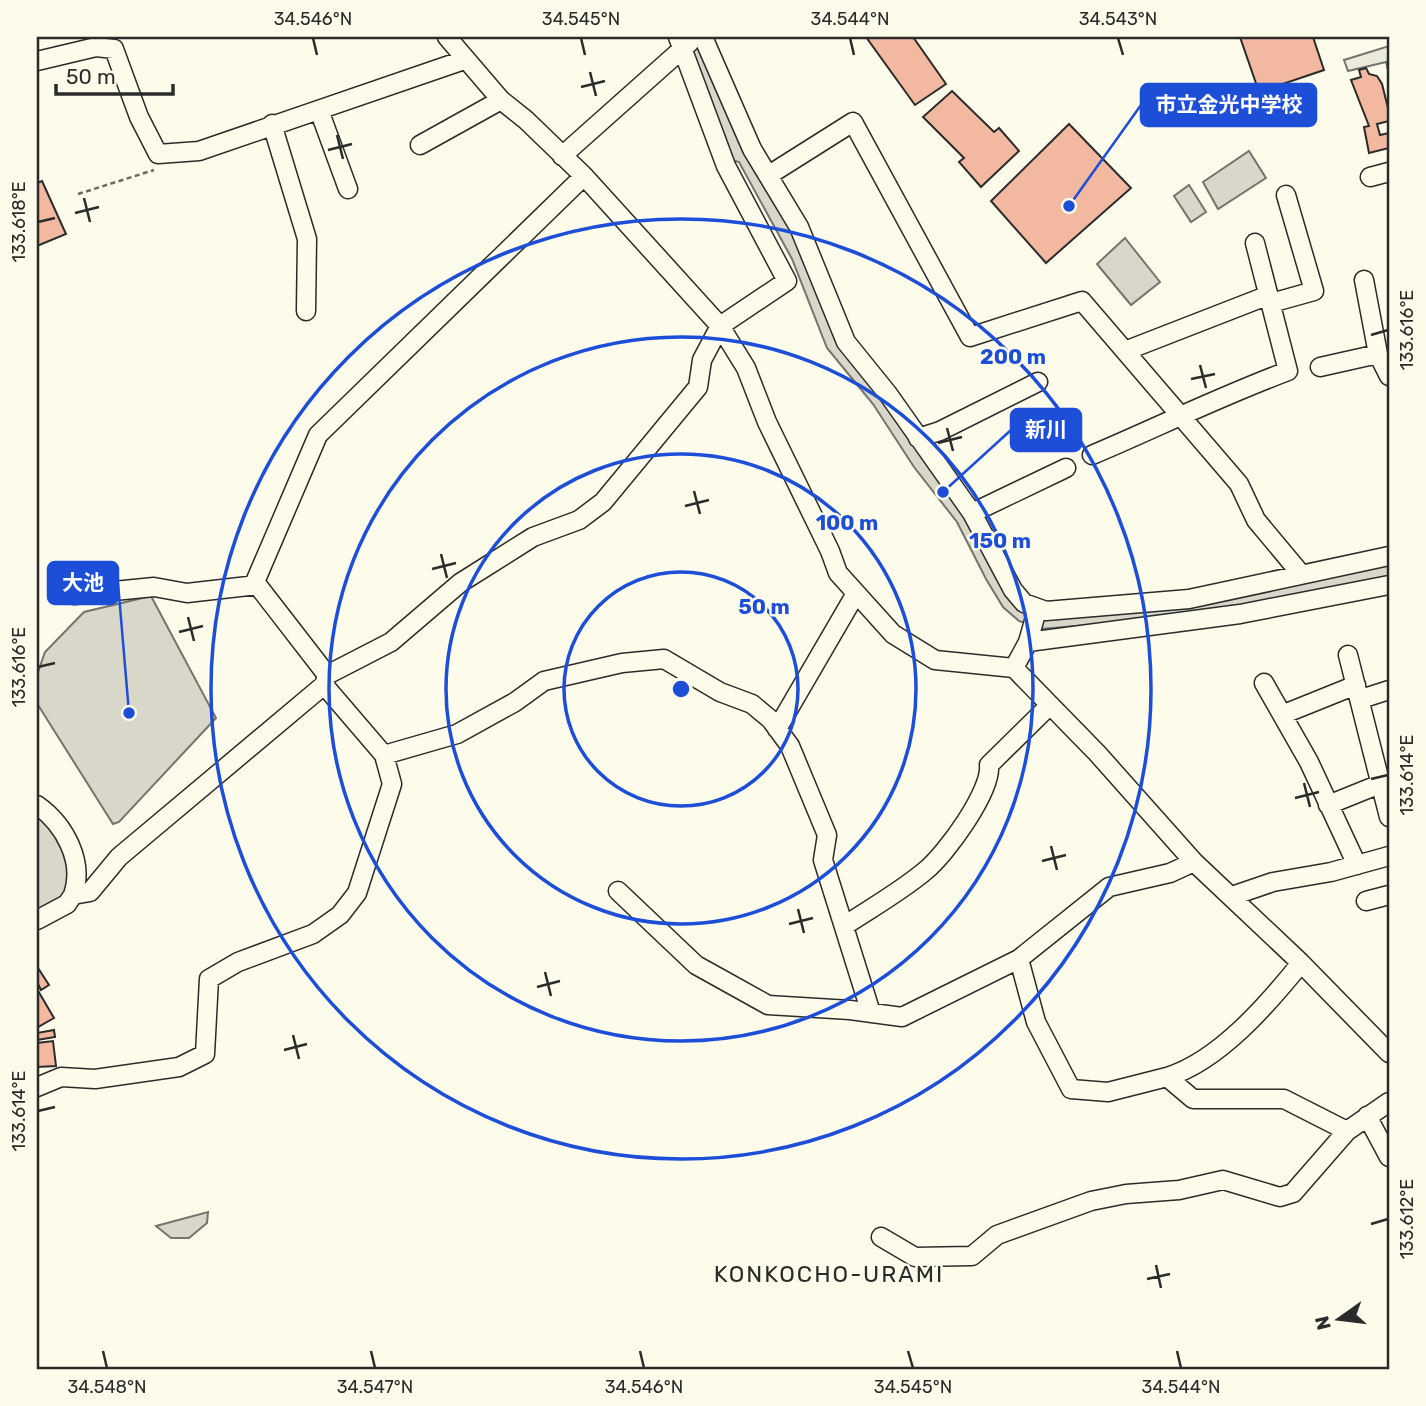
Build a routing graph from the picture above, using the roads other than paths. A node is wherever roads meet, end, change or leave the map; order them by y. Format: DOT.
graph roads {
  1 [pos="447,37"];
  2 [pos="701,37"];
  3 [pos="680,42"];
  4 [pos="464,60"];
  5 [pos="37,61"];
  6 [pos="501,100"];
  7 [pos="319,110"];
  8 [pos="272,124"];
  9 [pos="420,145"];
  10 [pos="562,156"];
  11 [pos="1389,172"];
  12 [pos="769,174"];
  13 [pos="584,176"];
  14 [pos="1370,177"];
  15 [pos="348,188"];
  16 [pos="1286,195"];
  17 [pos="1255,243"];
  18 [pos="818,270"];
  19 [pos="1364,280"];
  20 [pos="787,281"];
  21 [pos="1270,299"];
  22 [pos="306,311"];
  23 [pos="720,326"];
  24 [pos="1125,351"];
  25 [pos="1378,354"];
  26 [pos="1320,367"];
  27 [pos="1389,376"];
  28 [pos="1038,382"];
  29 [pos="1182,417"];
  30 [pos="918,438"];
  31 [pos="1092,455"];
  32 [pos="1066,468"];
  33 [pos="972,513"];
  34 [pos="1389,556"];
  35 [pos="1301,574"];
  36 [pos="257,585"];
  37 [pos="1389,585"];
  38 [pos="74,595"];
  39 [pos="855,595"];
  40 [pos="1037,610"];
  41 [pos="1028,642"];
  42 [pos="1348,656"];
  43 [pos="1014,668"];
  44 [pos="326,680"];
  45 [pos="1264,683"];
  46 [pos="1389,690"];
  47 [pos="1358,692"];
  48 [pos="1050,705"];
  49 [pos="1284,714"];
  50 [pos="777,729"];
  51 [pos="384,755"];
  52 [pos="1380,784"];
  53 [pos="37,805"];
  54 [pos="1328,805"];
  55 [pos="1389,817"];
  56 [pos="1389,856"];
  57 [pos="1194,862"];
  58 [pos="1357,865"];
  59 [pos="618,891"];
  60 [pos="73,895"];
  61 [pos="1389,895"];
  62 [pos="1232,896"];
  63 [pos="1366,901"];
  64 [pos="37,920"];
  65 [pos="844,926"];
  66 [pos="1019,959"];
  67 [pos="1301,963"];
  68 [pos="871,1013"];
  69 [pos="1389,1053"];
  70 [pos="1167,1077"];
  71 [pos="37,1087"];
  72 [pos="1389,1102"];
  73 [pos="1367,1116"];
  74 [pos="1347,1131"];
  75 [pos="1389,1157"];
  76 [pos="881,1237"];
  1 -- 4 [label="street"];
  2 -- 3 [label="street"];
  2 -- 12 [label="street"];
  3 -- 10 [label="street"];
  3 -- 20 [label="street"];
  4 -- 6 [label="street"];
  4 -- 7 [label="street"];
  5 -- 8 [label="street"];
  6 -- 9 [label="street"];
  6 -- 10 [label="street"];
  7 -- 8 [label="street"];
  7 -- 15 [label="street"];
  8 -- 22 [label="street"];
  10 -- 13 [label="street"];
  11 -- 14 [label="street"];
  12 -- 18 [label="street"];
  12 -- 24 [label="street"];
  13 -- 23 [label="street"];
  13 -- 36 [label="street"];
  16 -- 21 [label="street"];
  17 -- 21 [label="street"];
  18 -- 20 [label="street"];
  18 -- 30 [label="street"];
  19 -- 25 [label="street"];
  20 -- 23 [label="street"];
  21 -- 24 [label="street"];
  21 -- 29 [label="street"];
  23 -- 39 [label="street"];
  23 -- 44 [label="street"];
  24 -- 29 [label="street"];
  25 -- 26 [label="street"];
  25 -- 27 [label="street"];
  28 -- 30 [label="street"];
  29 -- 31 [label="street"];
  29 -- 35 [label="street"];
  30 -- 33 [label="street"];
  32 -- 33 [label="street"];
  33 -- 40 [label="street"];
  34 -- 35 [label="street"];
  35 -- 40 [label="street"];
  36 -- 38 [label="street"];
  36 -- 44 [label="street"];
  37 -- 41 [label="street"];
  39 -- 43 [label="street"];
  39 -- 50 [label="street"];
  40 -- 41 [label="street"];
  41 -- 43 [label="street"];
  42 -- 47 [label="street"];
  43 -- 48 [label="street"];
  44 -- 51 [label="street"];
  44 -- 60 [label="street"];
  45 -- 49 [label="street"];
  46 -- 47 [label="street"];
  47 -- 49 [label="street"];
  47 -- 52 [label="street"];
  48 -- 57 [label="street"];
  48 -- 65 [label="street"];
  49 -- 54 [label="street"];
  50 -- 51 [label="street"];
  50 -- 65 [label="street"];
  51 -- 71 [label="street"];
  52 -- 54 [label="street"];
  52 -- 55 [label="street"];
  53 -- 60 [label="street"];
  54 -- 58 [label="street"];
  56 -- 58 [label="street"];
  57 -- 62 [label="street"];
  57 -- 66 [label="street"];
  58 -- 62 [label="street"];
  59 -- 68 [label="street"];
  60 -- 64 [label="street"];
  61 -- 63 [label="street"];
  62 -- 67 [label="street"];
  65 -- 68 [label="street"];
  66 -- 68 [label="street"];
  66 -- 70 [label="street"];
  67 -- 69 [label="street"];
  67 -- 70 [label="street"];
  70 -- 74 [label="street"];
  72 -- 73 [label="street"];
  73 -- 74 [label="street"];
  73 -- 75 [label="street"];
  74 -- 76 [label="street"];
}
